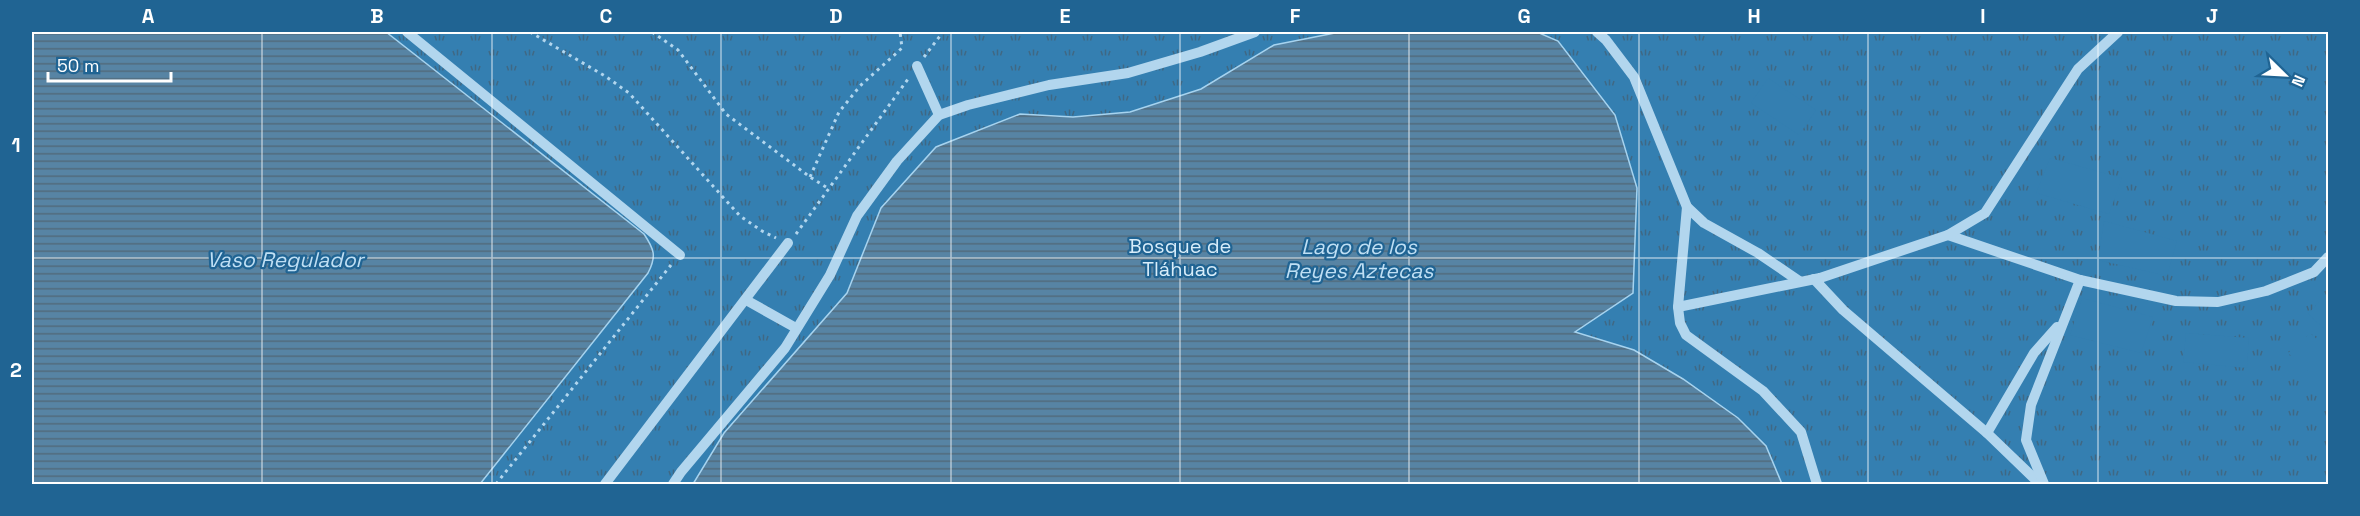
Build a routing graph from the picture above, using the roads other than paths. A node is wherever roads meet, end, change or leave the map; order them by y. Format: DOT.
graph roads {
  1 [pos="406,32"];
  2 [pos="1255,32"];
  3 [pos="1597,32"];
  4 [pos="2118,32"];
  5 [pos="918,66"];
  6 [pos="939,115"];
  7 [pos="1687,207"];
  8 [pos="1948,236"];
  9 [pos="788,243"];
  10 [pos="680,255"];
  11 [pos="2328,257"];
  12 [pos="2328,267"];
  13 [pos="2314,272"];
  14 [pos="1814,279"];
  15 [pos="2080,280"];
  16 [pos="1799,281"];
  17 [pos="746,300"];
  18 [pos="1678,307"];
  19 [pos="2063,320"];
  20 [pos="796,328"];
  21 [pos="1987,433"];
  22 [pos="605,484"];
  23 [pos="673,484"];
  24 [pos="1817,484"];
  25 [pos="2042,484"];
  1 -- 10 [label="lane"];
  2 -- 6 [label="lane"];
  3 -- 7 [label="lane"];
  4 -- 8 [label="lane"];
  5 -- 6 [label="lane"];
  6 -- 20 [label="lane"];
  7 -- 16 [label="lane"];
  7 -- 18 [label="lane"];
  8 -- 14 [label="lane"];
  8 -- 15 [label="lane"];
  9 -- 17 [label="lane"];
  11 -- 13 [label="lane"];
  12 -- 13 [label="lane"];
  13 -- 15 [label="lane"];
  14 -- 16 [label="lane"];
  14 -- 21 [label="lane"];
  15 -- 19 [label="lane"];
  16 -- 18 [label="lane"];
  17 -- 20 [label="lane"];
  17 -- 22 [label="lane"];
  18 -- 24 [label="lane"];
  19 -- 21 [label="lane"];
  19 -- 25 [label="lane"];
  20 -- 23 [label="lane"];
  21 -- 25 [label="lane"];
}
